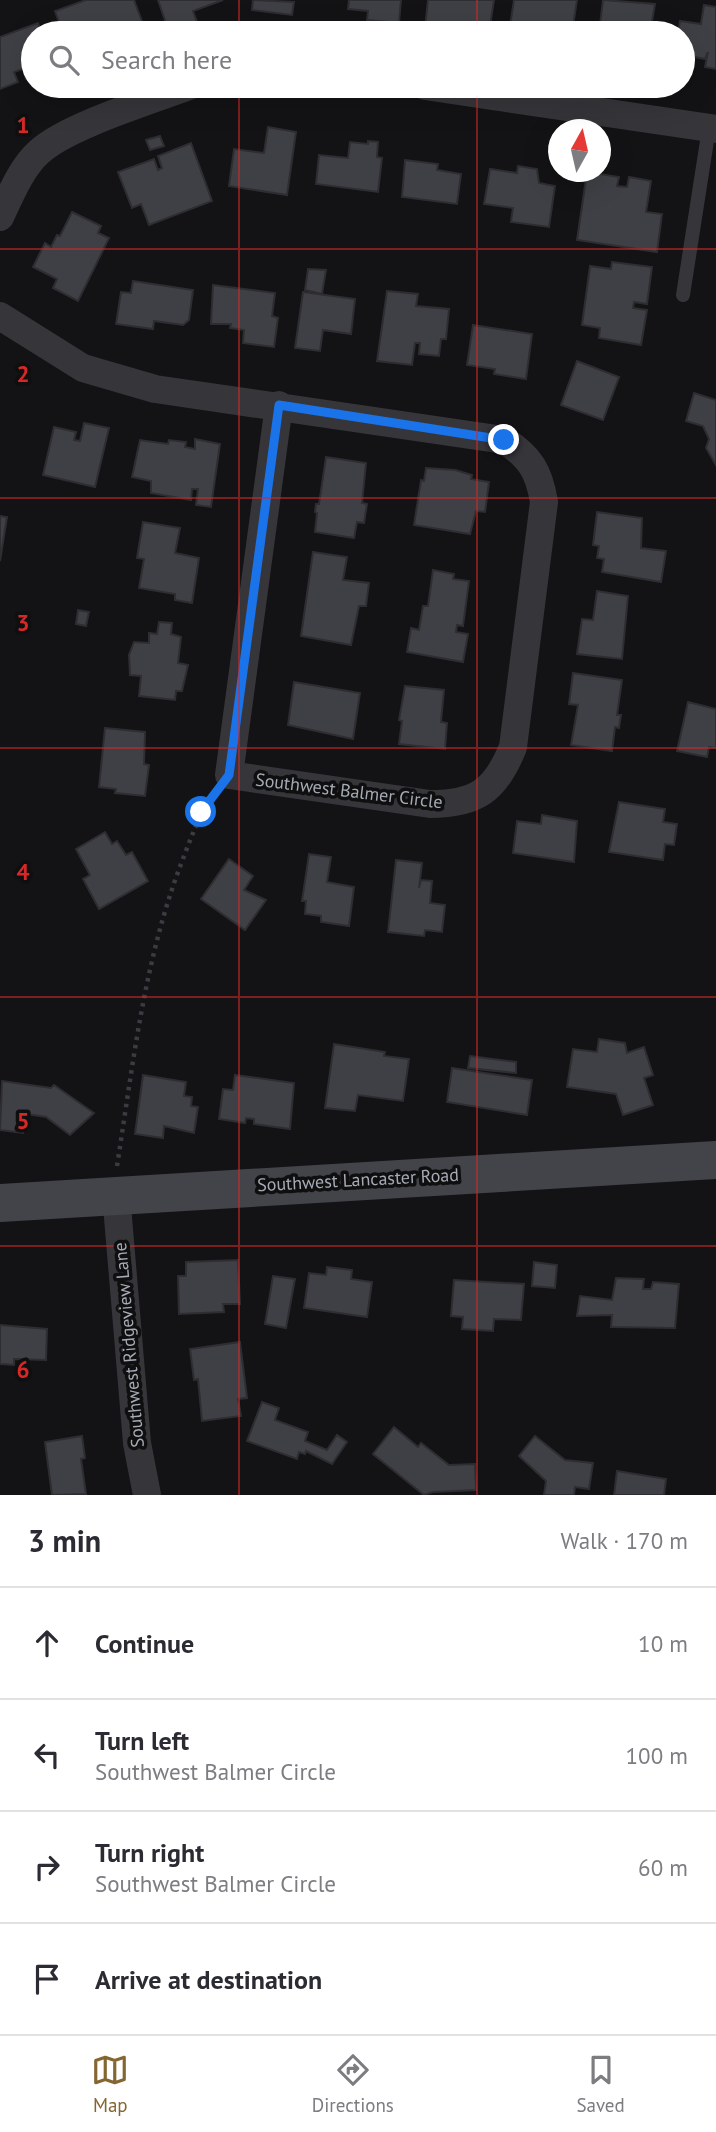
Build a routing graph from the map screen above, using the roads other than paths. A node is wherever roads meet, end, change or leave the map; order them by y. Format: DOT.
graph roads {
  1 [pos="158,98"];
  2 [pos="507,98"];
  3 [pos="712,128"];
  4 [pos="0,217"];
  5 [pos="683,295"];
  6 [pos="0,316"];
  7 [pos="279,405"];
  8 [pos="716,1160"];
  9 [pos="116,1194"];
  10 [pos="0,1203"];
  11 [pos="147,1495"];
  1 -- 4 [label="street"];
  2 -- 3 [label="street"];
  3 -- 5 [label="lane"];
  6 -- 7 [label="street, Southwest Balmer Circle"];
  7 -- 7 [label="street, Southwest Balmer Circle"];
  8 -- 9 [label="street, Southwest Lancaster Road"];
  9 -- 10 [label="street, Southwest Lancaster Road"];
  9 -- 11 [label="street, Southwest Ridgeview Lane"];
}
